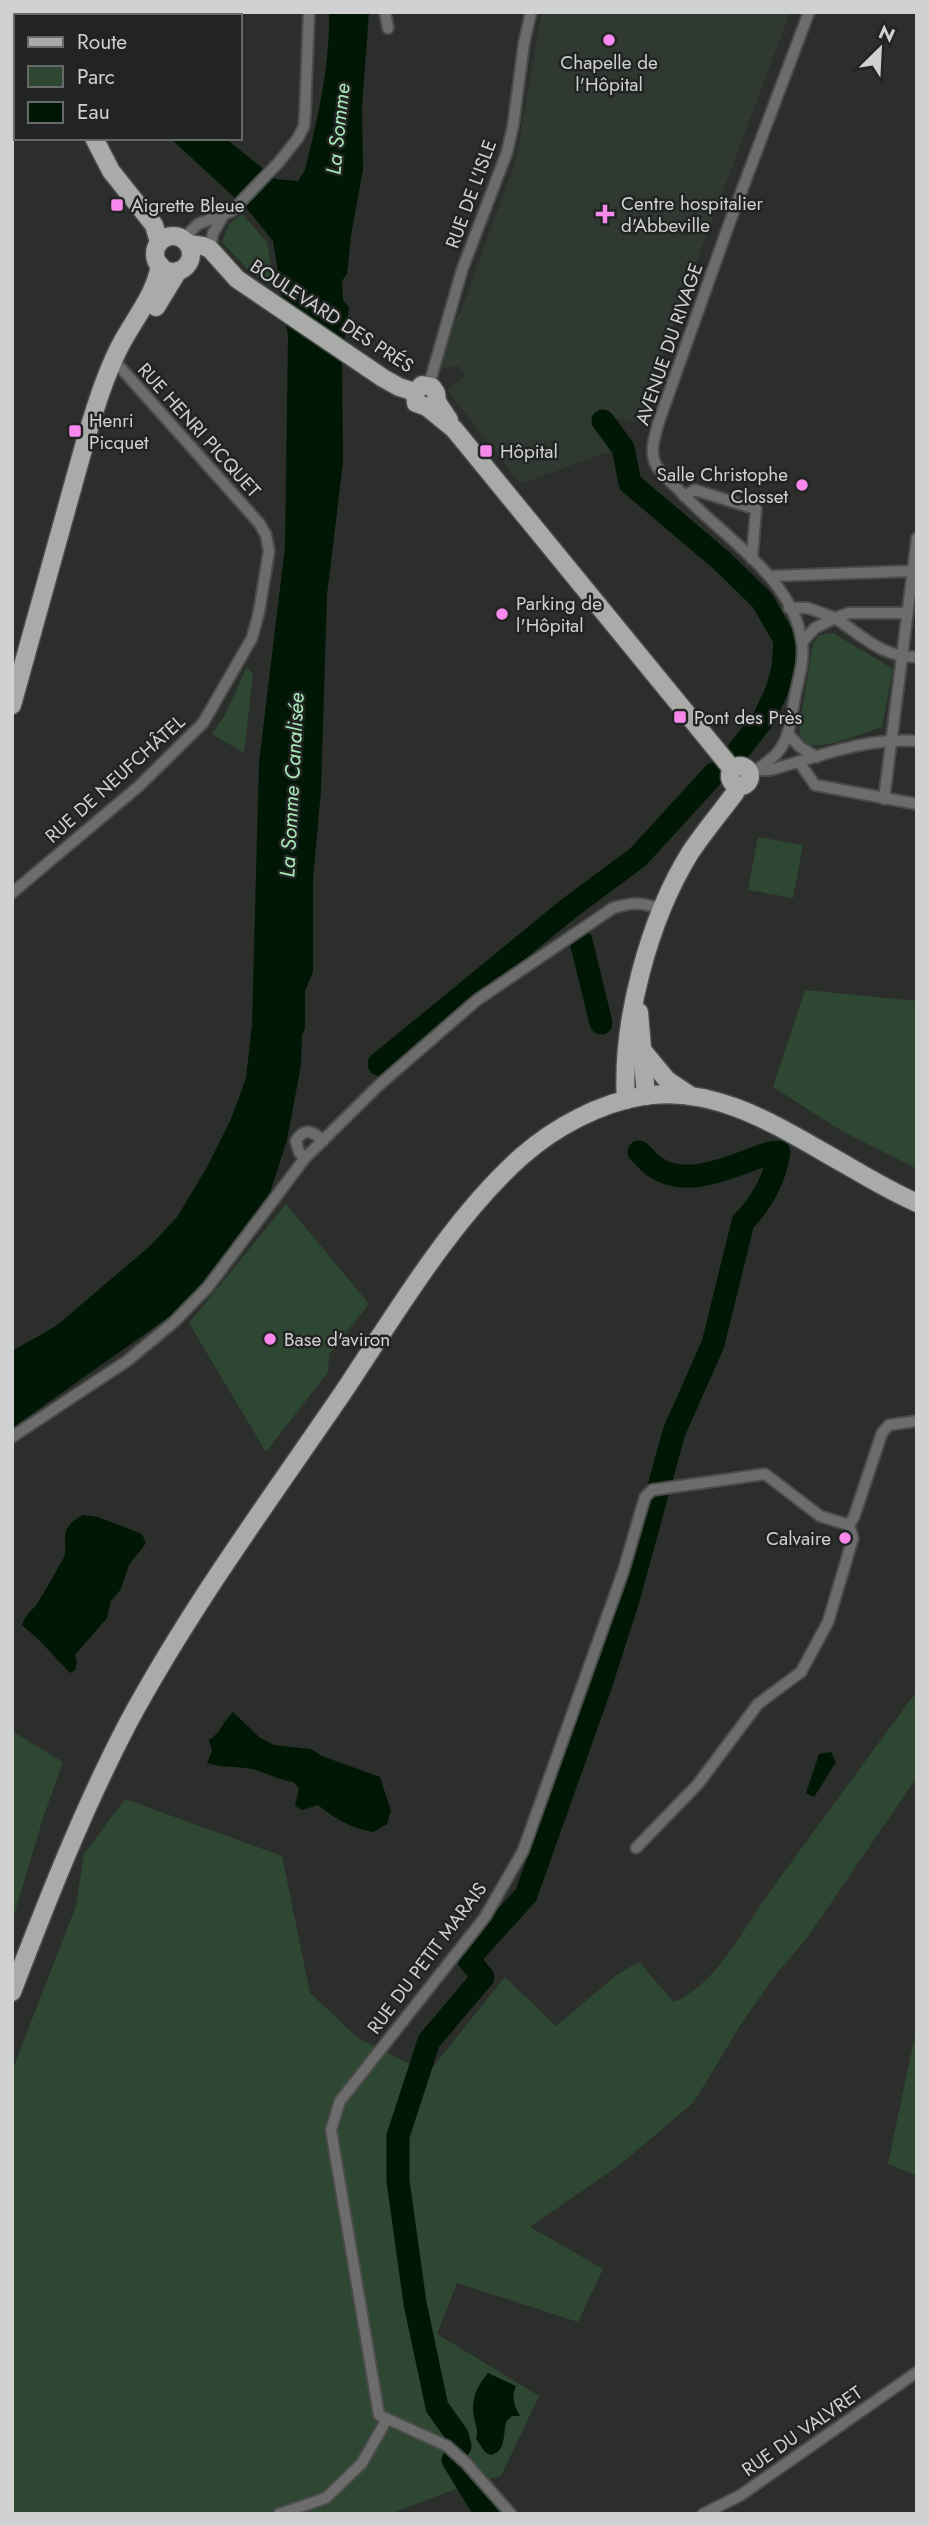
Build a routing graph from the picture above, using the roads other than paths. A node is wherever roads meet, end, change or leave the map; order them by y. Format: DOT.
graph roads {
  1 [pos="309,12"];
  2 [pos="384,12"];
  3 [pos="531,12"];
  4 [pos="809,12"];
  5 [pos="388,28"];
  6 [pos="95,140"];
  7 [pos="141,206"];
  8 [pos="228,214"];
  9 [pos="159,243"];
  10 [pos="210,249"];
  11 [pos="183,250"];
  12 [pos="160,265"];
  13 [pos="228,272"];
  14 [pos="116,365"];
  15 [pos="427,395"];
  16 [pos="684,496"];
  17 [pos="259,523"];
  18 [pos="917,538"];
  19 [pos="752,559"];
  20 [pos="913,570"];
  21 [pos="771,576"];
  22 [pos="789,608"];
  23 [pos="907,613"];
  24 [pos="835,618"];
  25 [pos="802,642"];
  26 [pos="917,657"];
  27 [pos="901,658"];
  28 [pos="12,705"];
  29 [pos="788,734"];
  30 [pos="893,739"];
  31 [pos="917,741"];
  32 [pos="817,757"];
  33 [pos="799,762"];
  34 [pos="744,775"];
  35 [pos="884,799"];
  36 [pos="917,804"];
  37 [pos="12,893"];
  38 [pos="662,910"];
  39 [pos="637,996"];
  40 [pos="643,1051"];
  41 [pos="646,1096"];
  42 [pos="691,1096"];
  43 [pos="626,1100"];
  44 [pos="323,1140"];
  45 [pos="305,1158"];
  46 [pos="917,1203"];
  47 [pos="917,1421"];
  48 [pos="12,1437"];
  49 [pos="849,1525"];
  50 [pos="636,1849"];
  51 [pos="12,1992"];
  52 [pos="917,2372"];
  53 [pos="383,2417"];
  54 [pos="279,2514"];
  55 [pos="511,2514"];
  56 [pos="703,2514"];
  1 -- 8 [label="street"];
  2 -- 5 [label="street"];
  3 -- 15 [label="street, RUE DE L'ISLE"];
  4 -- 16 [label="street, AVENUE DU RIVAGE"];
  6 -- 7 [label="main road"];
  7 -- 9 [label="main road"];
  7 -- 11 [label="main road"];
  8 -- 10 [label="street"];
  8 -- 11 [label="street"];
  9 -- 11 [label="main road"];
  9 -- 12 [label="main road"];
  10 -- 11 [label="main road"];
  10 -- 13 [label="main road, BOULEVARD DES PRÉS"];
  11 -- 12 [label="main road"];
  11 -- 13 [label="main road, BOULEVARD DES PRÉS"];
  11 -- 14 [label="main road"];
  12 -- 14 [label="main road"];
  13 -- 15 [label="main road, BOULEVARD DES PRÉS"];
  14 -- 17 [label="street, RUE HENRI PICQUET"];
  14 -- 28 [label="main road"];
  15 -- 34 [label="main road, BOULEVARD DES PRÉS"];
  16 -- 19 [label="street, AVENUE DU RIVAGE"];
  16 -- 19 [label="street"];
  17 -- 37 [label="street, RUE DE NEUFCHÂTEL"];
  18 -- 20 [label="street"];
  19 -- 21 [label="street, AVENUE DU RIVAGE"];
  20 -- 21 [label="street"];
  20 -- 23 [label="street"];
  21 -- 22 [label="street, AVENUE DU RIVAGE"];
  22 -- 24 [label="street"];
  22 -- 25 [label="street, AVENUE DU RIVAGE"];
  23 -- 24 [label="street"];
  23 -- 27 [label="street"];
  24 -- 25 [label="street"];
  24 -- 27 [label="street"];
  25 -- 29 [label="street"];
  26 -- 27 [label="street"];
  27 -- 30 [label="street"];
  29 -- 32 [label="street"];
  29 -- 34 [label="street"];
  30 -- 31 [label="street"];
  30 -- 32 [label="street"];
  30 -- 35 [label="street"];
  32 -- 33 [label="street"];
  33 -- 34 [label="street"];
  33 -- 35 [label="street"];
  34 -- 38 [label="main road"];
  35 -- 36 [label="street"];
  38 -- 39 [label="main road"];
  38 -- 44 [label="street"];
  39 -- 40 [label="main road"];
  39 -- 43 [label="main road"];
  40 -- 41 [label="main road"];
  40 -- 42 [label="main road"];
  41 -- 42 [label="main road"];
  41 -- 43 [label="main road"];
  42 -- 46 [label="main road"];
  43 -- 51 [label="main road"];
  44 -- 45 [label="street"];
  44 -- 45 [label="street"];
  45 -- 48 [label="street"];
  47 -- 49 [label="street"];
  49 -- 50 [label="street"];
  49 -- 53 [label="street, RUE DU PETIT MARAIS"];
  52 -- 56 [label="street, RUE DU VALVRET"];
  53 -- 54 [label="street"];
  53 -- 55 [label="street"];
}
